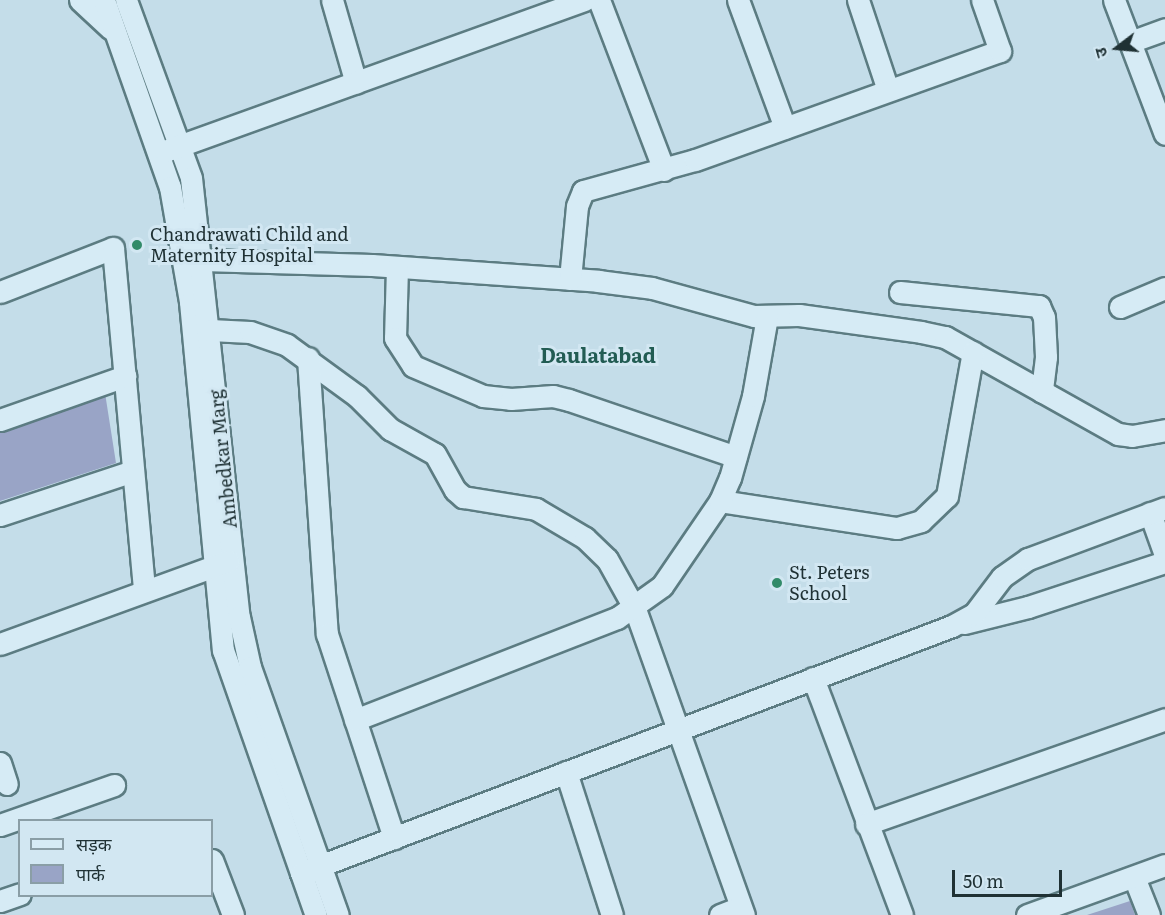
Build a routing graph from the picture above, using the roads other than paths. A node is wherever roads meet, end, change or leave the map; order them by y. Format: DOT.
graph roads {
  1 [pos="80,0"];
  2 [pos="104,0"];
  3 [pos="126,0"];
  4 [pos="332,0"];
  5 [pos="585,0"];
  6 [pos="599,0"];
  7 [pos="738,0"];
  8 [pos="858,0"];
  9 [pos="982,0"];
  10 [pos="1114,0"];
  11 [pos="1165,29"];
  12 [pos="116,34"];
  13 [pos="1130,42"];
  14 [pos="356,83"];
  15 [pos="888,90"];
  16 [pos="785,128"];
  17 [pos="1165,134"];
  18 [pos="178,147"];
  19 [pos="157,154"];
  20 [pos="664,170"];
  21 [pos="202,260"];
  22 [pos="397,267"];
  23 [pos="570,279"];
  24 [pos="1165,288"];
  25 [pos="0,292"];
  26 [pos="900,292"];
  27 [pos="1120,307"];
  28 [pos="767,317"];
  29 [pos="210,330"];
  30 [pos="973,352"];
  31 [pos="308,358"];
  32 [pos="125,376"];
  33 [pos="1042,392"];
  34 [pos="0,420"];
  35 [pos="1165,430"];
  36 [pos="736,458"];
  37 [pos="134,471"];
  38 [pos="720,501"];
  39 [pos="1157,511"];
  40 [pos="0,515"];
  41 [pos="1165,555"];
  42 [pos="224,562"];
  43 [pos="1165,562"];
  44 [pos="144,591"];
  45 [pos="635,609"];
  46 [pos="952,626"];
  47 [pos="0,644"];
  48 [pos="813,678"];
  49 [pos="1165,719"];
  50 [pos="355,720"];
  51 [pos="677,729"];
  52 [pos="0,763"];
  53 [pos="566,772"];
  54 [pos="7,784"];
  55 [pos="114,785"];
  56 [pos="866,824"];
  57 [pos="0,825"];
  58 [pos="394,838"];
  59 [pos="213,863"];
  60 [pos="1165,865"];
  61 [pos="310,869"];
  62 [pos="1134,877"];
  63 [pos="18,895"];
  64 [pos="0,901"];
  65 [pos="742,911"];
  66 [pos="233,915"];
  67 [pos="316,915"];
  68 [pos="338,915"];
  69 [pos="612,915"];
  70 [pos="720,915"];
  71 [pos="902,915"];
  72 [pos="1027,915"];
  73 [pos="1149,915"];
  1 -- 12 [label="street"];
  2 -- 12 [label="street, Ambedkar Marg"];
  3 -- 18 [label="street, Ambedkar Marg"];
  4 -- 14 [label="street"];
  5 -- 14 [label="street"];
  6 -- 20 [label="street"];
  7 -- 16 [label="street"];
  8 -- 15 [label="street"];
  9 -- 15 [label="street"];
  10 -- 13 [label="street"];
  11 -- 13 [label="street"];
  12 -- 19 [label="street, Ambedkar Marg"];
  13 -- 17 [label="street"];
  14 -- 18 [label="street"];
  15 -- 16 [label="street"];
  16 -- 20 [label="street"];
  18 -- 19 [label="street"];
  18 -- 21 [label="street, Ambedkar Marg"];
  19 -- 42 [label="street, Ambedkar Marg"];
  20 -- 23 [label="street"];
  21 -- 22 [label="street"];
  21 -- 29 [label="street, Ambedkar Marg"];
  22 -- 23 [label="street"];
  22 -- 36 [label="street"];
  23 -- 28 [label="street"];
  24 -- 27 [label="street"];
  25 -- 32 [label="street"];
  26 -- 33 [label="street"];
  28 -- 30 [label="street"];
  28 -- 36 [label="street"];
  29 -- 31 [label="street"];
  29 -- 42 [label="street, Ambedkar Marg"];
  30 -- 33 [label="street"];
  30 -- 38 [label="street"];
  31 -- 45 [label="street"];
  31 -- 50 [label="street"];
  32 -- 34 [label="street"];
  32 -- 37 [label="street"];
  33 -- 35 [label="street"];
  36 -- 38 [label="street"];
  37 -- 40 [label="street"];
  37 -- 44 [label="street"];
  38 -- 45 [label="street"];
  39 -- 41 [label="street"];
  39 -- 46 [label="street"];
  42 -- 44 [label="street"];
  42 -- 61 [label="street, Ambedkar Marg"];
  43 -- 46 [label="street"];
  44 -- 47 [label="street"];
  45 -- 50 [label="street"];
  45 -- 51 [label="street"];
  46 -- 48 [label="street"];
  48 -- 51 [label="street"];
  48 -- 56 [label="street"];
  49 -- 56 [label="street"];
  50 -- 58 [label="street"];
  51 -- 53 [label="street"];
  51 -- 65 [label="street"];
  52 -- 54 [label="street"];
  53 -- 58 [label="street"];
  53 -- 69 [label="street"];
  55 -- 57 [label="street"];
  56 -- 71 [label="street"];
  58 -- 61 [label="street"];
  59 -- 66 [label="street"];
  60 -- 62 [label="street"];
  61 -- 67 [label="street, Ambedkar Marg"];
  61 -- 68 [label="street, Ambedkar Marg"];
  62 -- 72 [label="street"];
  62 -- 73 [label="street"];
  63 -- 64 [label="street"];
  65 -- 70 [label="street"];
}
